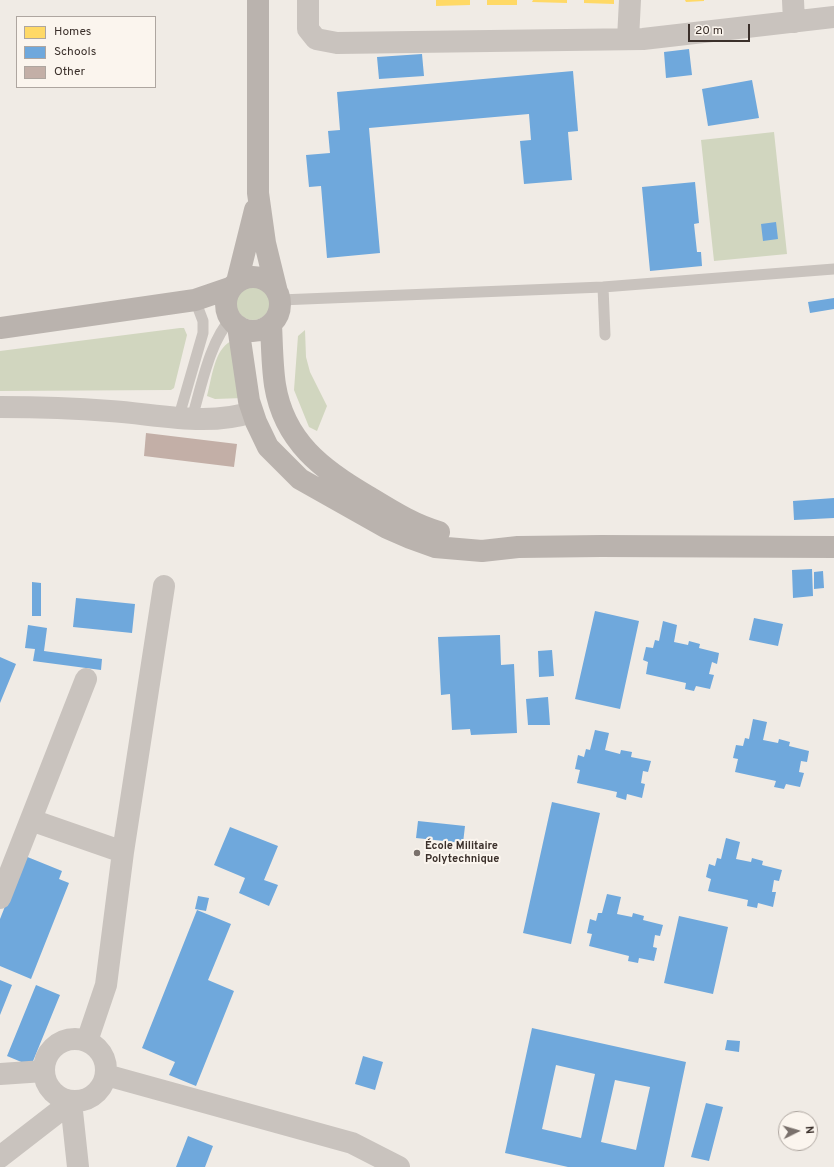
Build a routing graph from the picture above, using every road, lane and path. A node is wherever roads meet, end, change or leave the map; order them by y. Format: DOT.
graph roads {
  1 [pos="258,0"];
  2 [pos="308,0"];
  3 [pos="630,0"];
  4 [pos="793,0"];
  5 [pos="834,17"];
  6 [pos="794,22"];
  7 [pos="628,39"];
  8 [pos="258,193"];
  9 [pos="834,268"];
  10 [pos="234,285"];
  11 [pos="603,287"];
  12 [pos="279,296"];
  13 [pos="195,300"];
  14 [pos="232,319"];
  15 [pos="271,324"];
  16 [pos="0,328"];
  17 [pos="604,335"];
  18 [pos="0,407"];
  19 [pos="252,412"];
  20 [pos="186,417"];
  21 [pos="518,547"];
  22 [pos="834,547"];
  23 [pos="164,586"];
  24 [pos="86,679"];
  25 [pos="31,820"];
  26 [pos="123,852"];
  27 [pos="0,898"];
  28 [pos="87,1041"];
  29 [pos="44,1071"];
  30 [pos="0,1074"];
  31 [pos="106,1075"];
  32 [pos="71,1102"];
  33 [pos="0,1157"];
  34 [pos="78,1167"];
  35 [pos="399,1167"];
  1 -- 8 [label="main road"];
  2 -- 7 [label="street"];
  3 -- 7 [label="street"];
  4 -- 6 [label="street"];
  5 -- 6 [label="street"];
  6 -- 7 [label="street"];
  8 -- 10 [label="main road"];
  8 -- 12 [label="main road"];
  9 -- 11 [label="lane"];
  10 -- 12 [label="main road"];
  10 -- 13 [label="main road"];
  10 -- 14 [label="main road"];
  11 -- 12 [label="lane"];
  11 -- 17 [label="lane"];
  12 -- 15 [label="main road"];
  13 -- 14 [label="main road"];
  13 -- 16 [label="main road"];
  13 -- 20 [label="lane"];
  14 -- 15 [label="main road"];
  14 -- 19 [label="main road"];
  14 -- 20 [label="lane"];
  15 -- 21 [label="main road"];
  18 -- 20 [label="street"];
  19 -- 20 [label="street"];
  19 -- 21 [label="main road"];
  21 -- 22 [label="main road"];
  23 -- 26 [label="street"];
  24 -- 25 [label="street"];
  25 -- 26 [label="street"];
  25 -- 27 [label="street"];
  26 -- 28 [label="street"];
  28 -- 29 [label="street"];
  28 -- 31 [label="street"];
  29 -- 30 [label="street"];
  29 -- 32 [label="street"];
  31 -- 32 [label="street"];
  31 -- 35 [label="street"];
  32 -- 33 [label="street"];
  32 -- 34 [label="street"];
}
